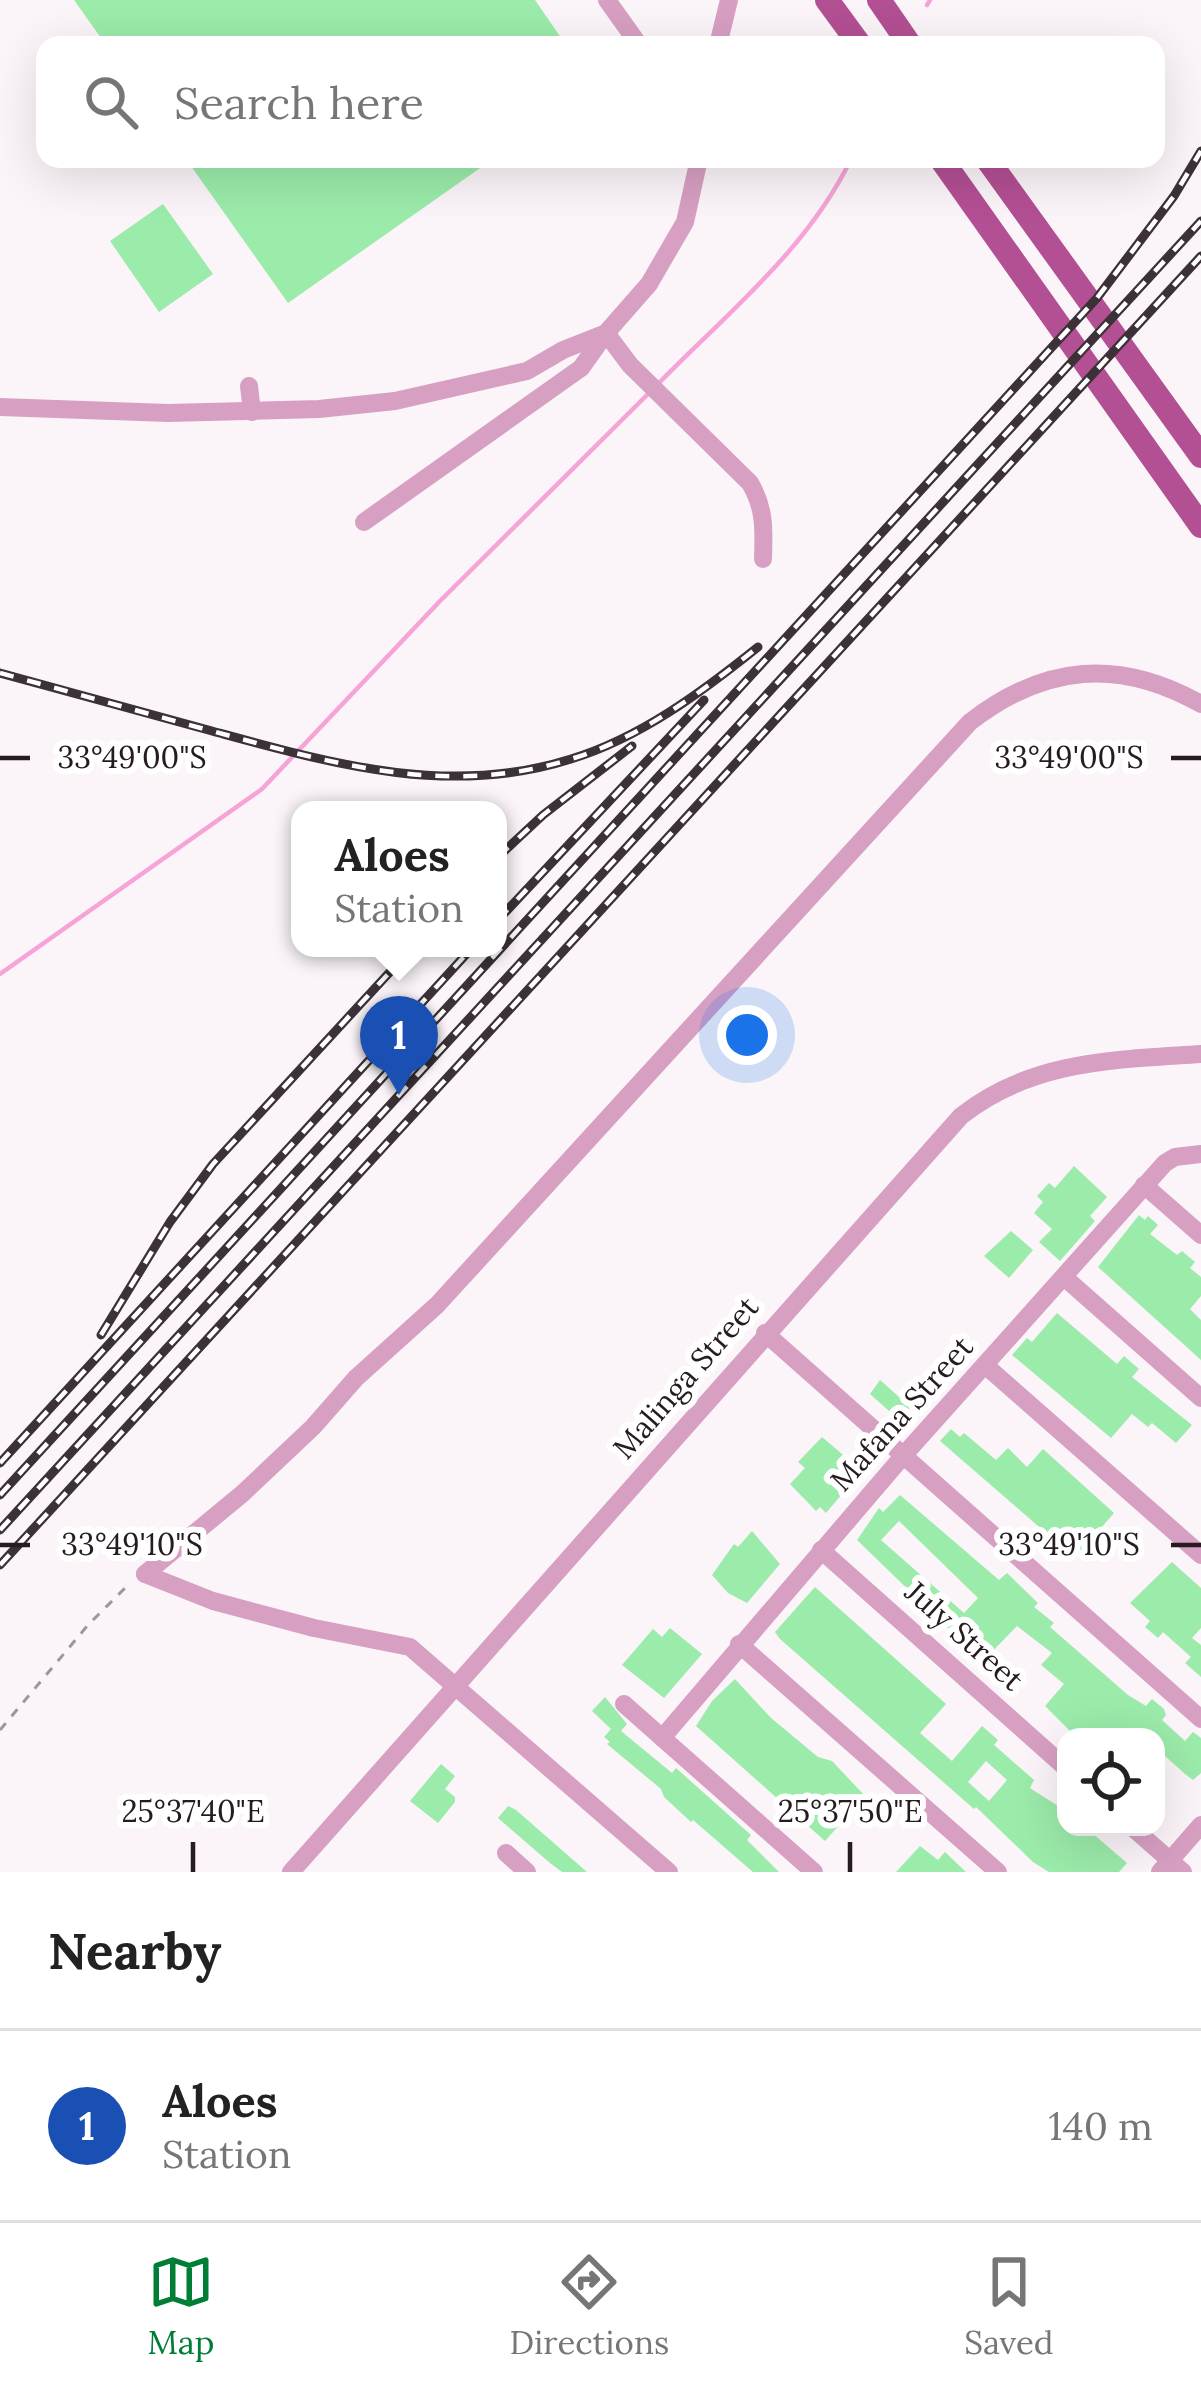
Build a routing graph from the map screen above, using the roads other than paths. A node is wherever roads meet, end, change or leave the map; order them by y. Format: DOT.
graph roads {
  1 [pos="607,0"];
  2 [pos="729,0"];
  3 [pos="827,0"];
  4 [pos="879,0"];
  5 [pos="633,36"];
  6 [pos="720,36"];
  7 [pos="853,36"];
  8 [pos="904,36"];
  9 [pos="697,168"];
  10 [pos="947,168"];
  11 [pos="994,168"];
  12 [pos="607,333"];
  13 [pos="248,386"];
  14 [pos="0,407"];
  15 [pos="252,412"];
  16 [pos="1201,456"];
  17 [pos="364,522"];
  18 [pos="1201,526"];
  19 [pos="763,560"];
  20 [pos="1201,704"];
  21 [pos="1201,1054"];
  22 [pos="1201,1154"];
  23 [pos="1144,1186"];
  24 [pos="1201,1235"];
  25 [pos="1064,1277"];
  26 [pos="765,1333"];
  27 [pos="986,1366"];
  28 [pos="1201,1398"];
  29 [pos="903,1456"];
  30 [pos="821,1550"];
  31 [pos="1201,1555"];
  32 [pos="739,1644"];
  33 [pos="456,1684"];
  34 [pos="624,1704"];
  35 [pos="1201,1718"];
  36 [pos="662,1738"];
  37 [pos="1057,1760"];
  38 [pos="1201,1825"];
  39 [pos="1141,1836"];
  40 [pos="506,1853"];
  41 [pos="1171,1868"];
  42 [pos="291,1872"];
  43 [pos="526,1872"];
  44 [pos="669,1872"];
  45 [pos="814,1872"];
  46 [pos="998,1872"];
  1 -- 5 [label="street"];
  2 -- 6 [label="street"];
  3 -- 7 [label="main road"];
  4 -- 8 [label="main road"];
  9 -- 12 [label="street"];
  10 -- 18 [label="main road"];
  11 -- 16 [label="main road"];
  12 -- 15 [label="street"];
  12 -- 17 [label="street"];
  12 -- 19 [label="street"];
  13 -- 15 [label="street"];
  14 -- 15 [label="street"];
  20 -- 33 [label="street"];
  21 -- 26 [label="street, Malinga Street"];
  22 -- 23 [label="street, Mafana Street"];
  23 -- 24 [label="street"];
  23 -- 25 [label="street, Mafana Street"];
  25 -- 27 [label="street, Mafana Street"];
  25 -- 28 [label="street"];
  26 -- 29 [label="street"];
  26 -- 33 [label="street, Malinga Street"];
  27 -- 29 [label="street, Mafana Street"];
  27 -- 31 [label="street"];
  29 -- 30 [label="street, Mafana Street"];
  29 -- 35 [label="street"];
  30 -- 32 [label="street, Mafana Street"];
  30 -- 37 [label="street, July Street"];
  32 -- 36 [label="street, Mafana Street"];
  32 -- 46 [label="street"];
  33 -- 42 [label="street, Malinga Street"];
  33 -- 44 [label="street"];
  34 -- 36 [label="street"];
  36 -- 45 [label="street"];
  38 -- 41 [label="street"];
  39 -- 41 [label="street"];
  40 -- 43 [label="street"];
}
